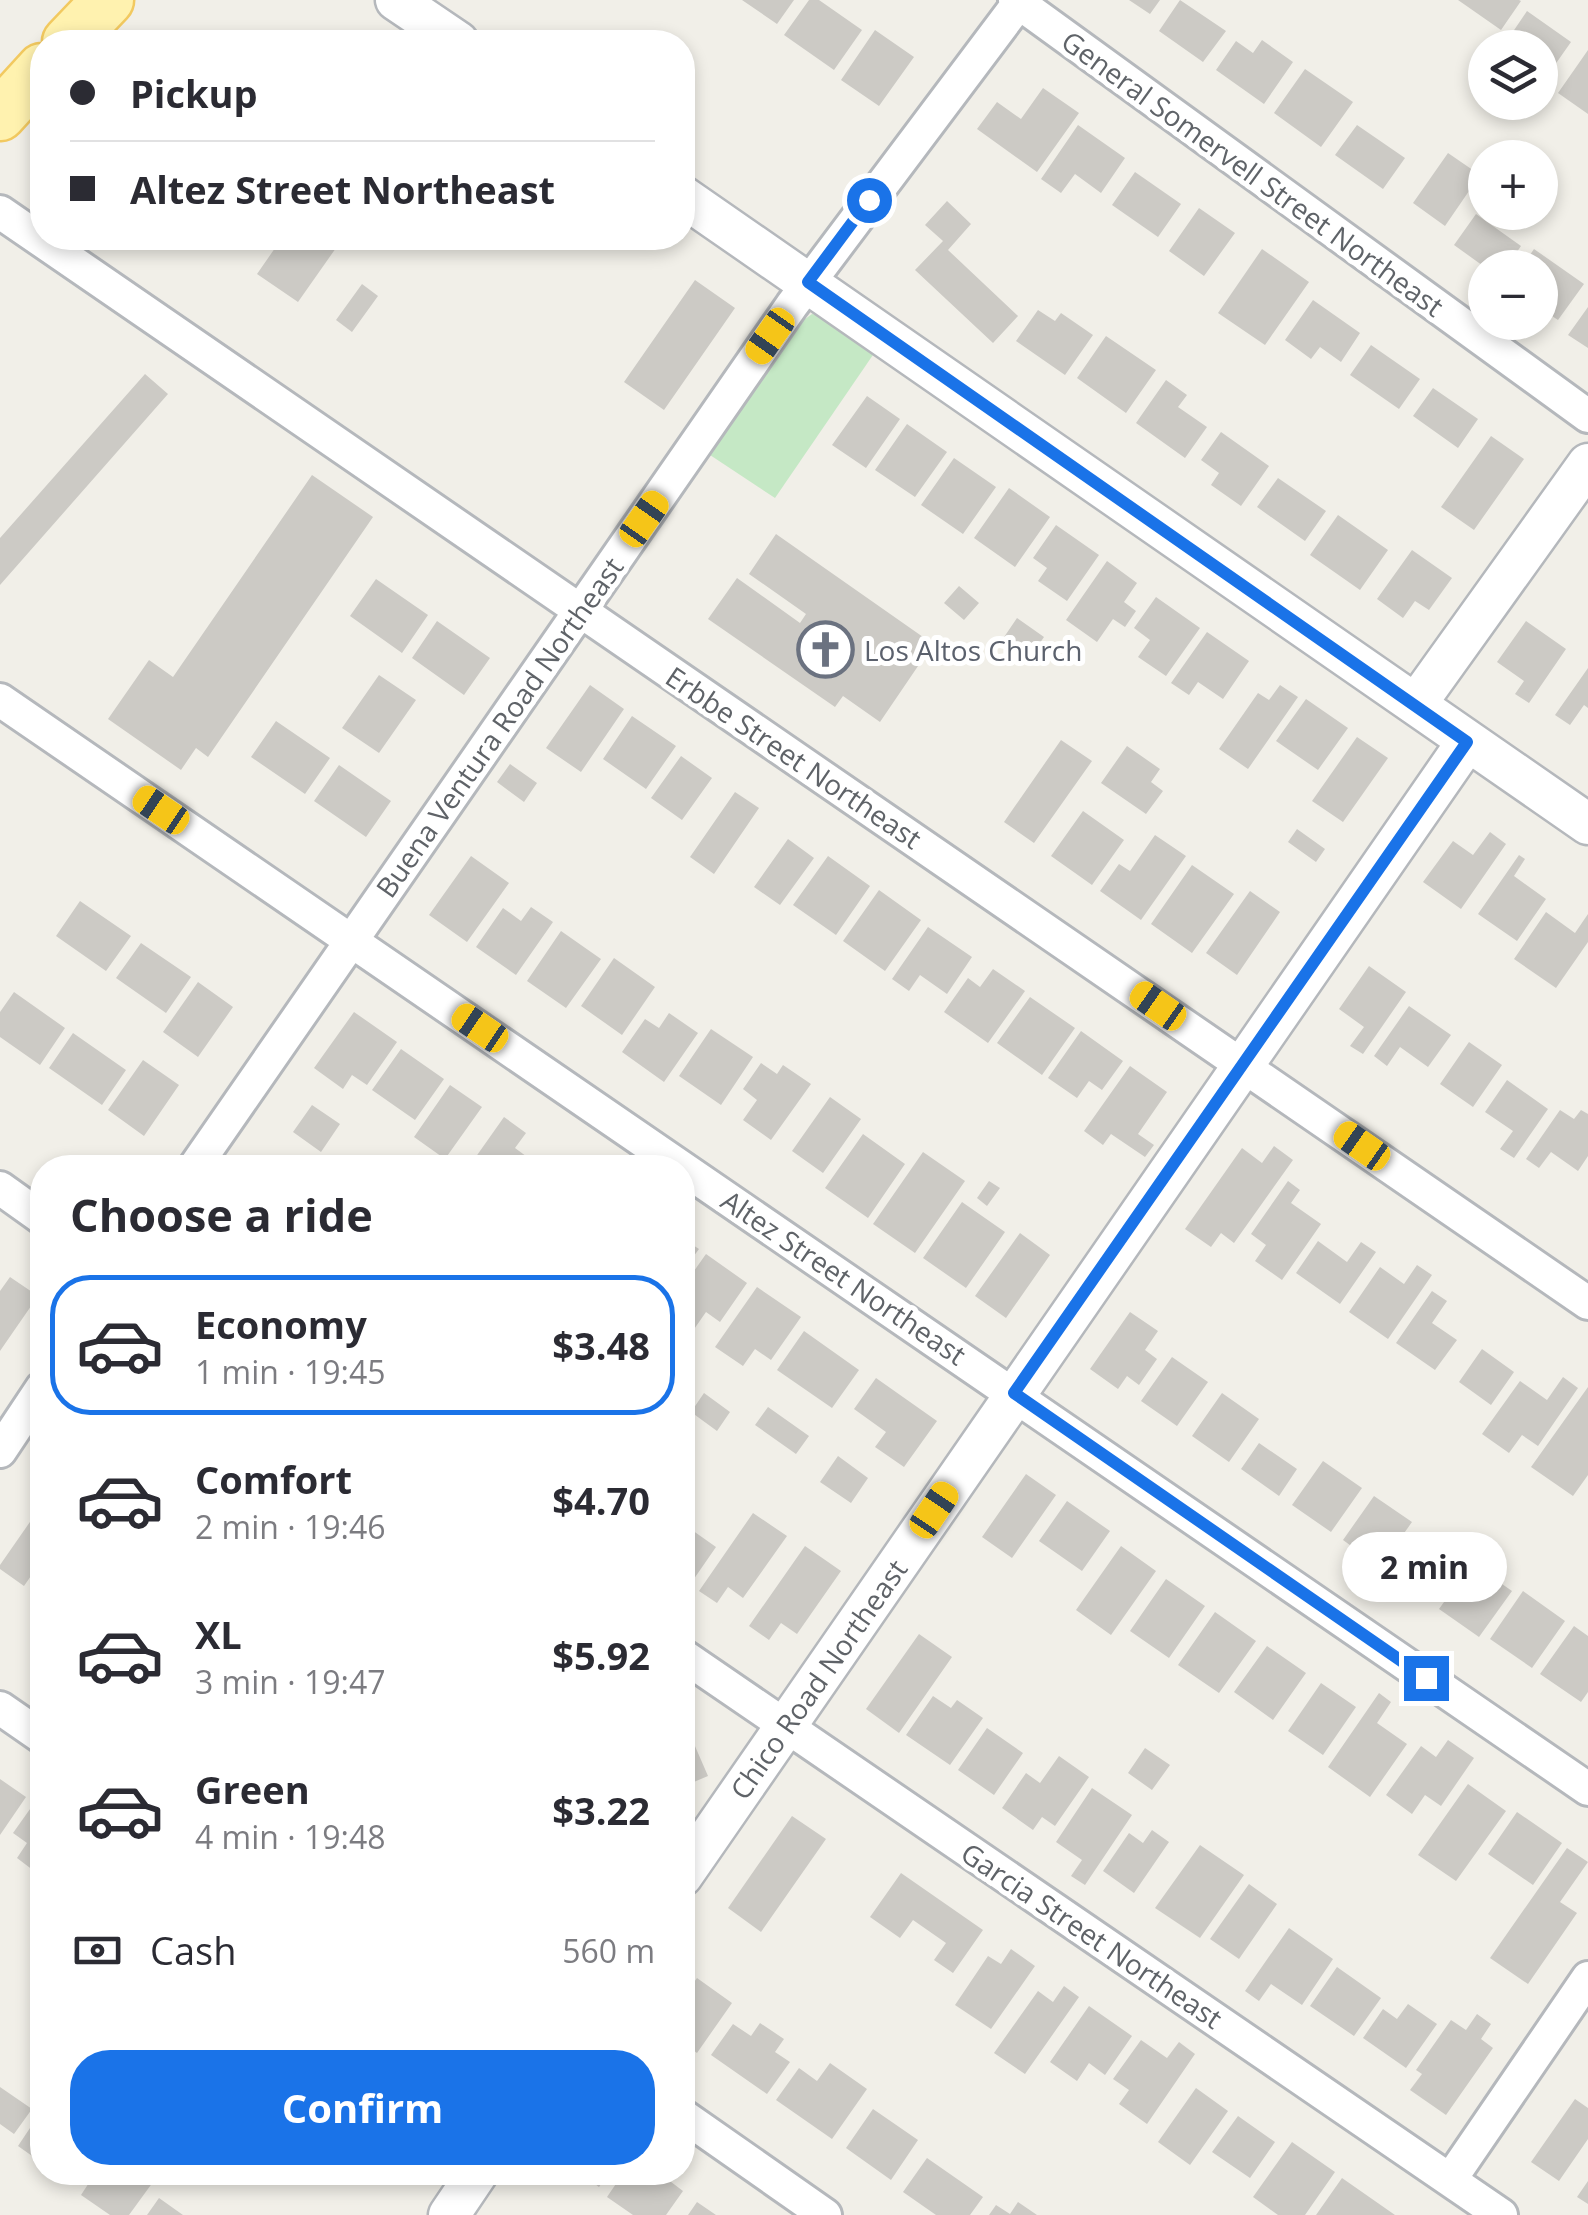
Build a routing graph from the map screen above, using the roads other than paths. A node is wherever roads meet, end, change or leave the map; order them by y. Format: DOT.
graph roads {
  1 [pos="108,0"];
  2 [pos="396,0"];
  3 [pos="1018,1"];
  4 [pos="79,30"];
  5 [pos="440,30"];
  6 [pos="30,83"];
  7 [pos="0,115"];
  8 [pos="695,205"];
  9 [pos="0,212"];
  10 [pos="30,233"];
  11 [pos="55,250"];
  12 [pos="808,282"];
  13 [pos="1588,416"];
  14 [pos="1588,464"];
  15 [pos="580,610"];
  16 [pos="0,700"];
  17 [pos="1416,704"];
  18 [pos="1467,742"];
  19 [pos="1588,824"];
  20 [pos="351,940"];
  21 [pos="1245,1066"];
  22 [pos="203,1155"];
  23 [pos="666,1155"];
  24 [pos="695,1175"];
  25 [pos="0,1188"];
  26 [pos="30,1209"];
  27 [pos="1588,1303"];
  28 [pos="1014,1393"];
  29 [pos="30,1406"];
  30 [pos="0,1450"];
  31 [pos="695,1664"];
  32 [pos="0,1708"];
  33 [pos="786,1726"];
  34 [pos="30,1729"];
  35 [pos="1588,1789"];
  36 [pos="695,1857"];
  37 [pos="1588,1978"];
  38 [pos="695,2125"];
  39 [pos="1450,2180"];
  40 [pos="469,2185"];
  41 [pos="449,2215"];
  42 [pos="825,2215"];
  43 [pos="1501,2215"];
  1 -- 4 [label="main road"];
  2 -- 5 [label="street"];
  3 -- 12 [label="street, Buena Ventura Road Northeast"];
  3 -- 13 [label="street, General Somervell Street Northeast"];
  6 -- 7 [label="main road"];
  8 -- 12 [label="street"];
  9 -- 10 [label="street, Erbbe Street Northeast"];
  11 -- 15 [label="street, Erbbe Street Northeast"];
  12 -- 15 [label="street, Buena Ventura Road Northeast"];
  12 -- 17 [label="street"];
  14 -- 17 [label="street"];
  15 -- 20 [label="street, Buena Ventura Road Northeast"];
  15 -- 21 [label="street, Erbbe Street Northeast"];
  16 -- 20 [label="street, Altez Street Northeast"];
  17 -- 18 [label="street"];
  18 -- 19 [label="street"];
  18 -- 21 [label="street, Chico Road Northeast"];
  20 -- 22 [label="street, Buena Ventura Road Northeast"];
  20 -- 23 [label="street, Altez Street Northeast"];
  21 -- 27 [label="street, Erbbe Street Northeast"];
  21 -- 28 [label="street, Chico Road Northeast"];
  24 -- 28 [label="street, Altez Street Northeast"];
  25 -- 26 [label="street"];
  28 -- 33 [label="street, Chico Road Northeast"];
  28 -- 35 [label="street, Altez Street Northeast"];
  29 -- 30 [label="street"];
  31 -- 33 [label="street, Garcia Street Northeast"];
  32 -- 34 [label="street"];
  33 -- 36 [label="street, Chico Road Northeast"];
  33 -- 39 [label="street, Garcia Street Northeast"];
  37 -- 39 [label="street"];
  38 -- 42 [label="street"];
  39 -- 43 [label="street, Garcia Street Northeast"];
  40 -- 41 [label="street"];
}
